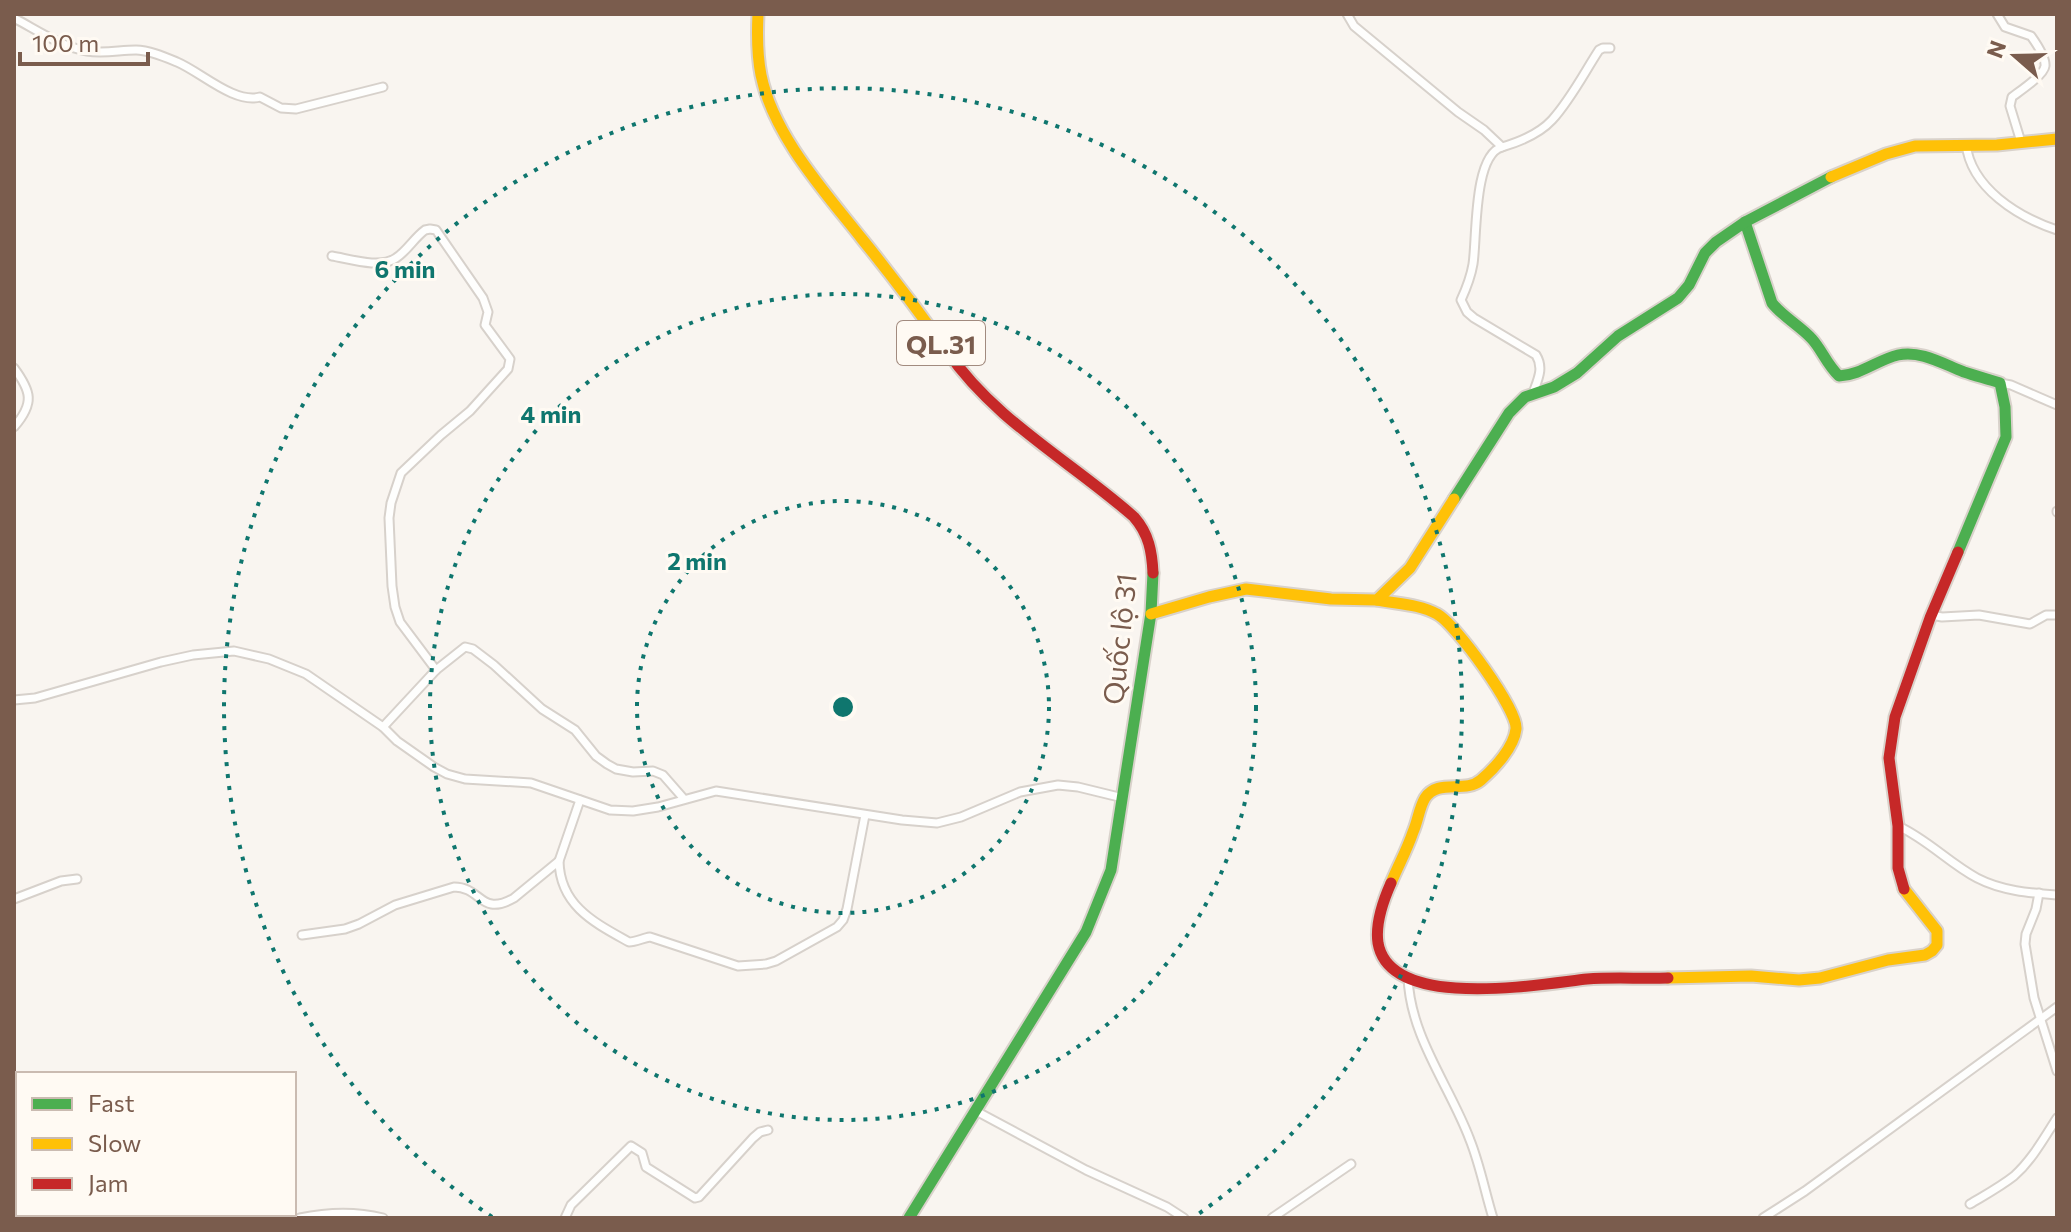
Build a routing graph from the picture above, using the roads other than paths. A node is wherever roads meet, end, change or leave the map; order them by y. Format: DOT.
graph roads {
  1 [pos="758,14"];
  2 [pos="1347,14"];
  3 [pos="1997,14"];
  4 [pos="14,18"];
  5 [pos="1610,48"];
  6 [pos="383,87"];
  7 [pos="2057,139"];
  8 [pos="2021,142"];
  9 [pos="1966,144"];
  10 [pos="1502,147"];
  11 [pos="1745,222"];
  12 [pos="2057,230"];
  13 [pos="332,256"];
  14 [pos="14,368"];
  15 [pos="2000,383"];
  16 [pos="1533,393"];
  17 [pos="2057,405"];
  18 [pos="14,427"];
  19 [pos="1377,600"];
  20 [pos="1151,614"];
  21 [pos="1931,615"];
  22 [pos="2057,615"];
  23 [pos="436,670"];
  24 [pos="14,700"];
  25 [pos="383,727"];
  26 [pos="1123,798"];
  27 [pos="684,799"];
  28 [pos="580,800"];
  29 [pos="865,815"];
  30 [pos="1898,826"];
  31 [pos="559,861"];
  32 [pos="77,879"];
  33 [pos="2039,893"];
  34 [pos="2057,895"];
  35 [pos="14,899"];
  36 [pos="302,935"];
  37 [pos="1408,977"];
  38 [pos="2057,1007"];
  39 [pos="2041,1019"];
  40 [pos="2057,1071"];
  41 [pos="976,1111"];
  42 [pos="2057,1118"];
  43 [pos="768,1130"];
  44 [pos="1351,1164"];
  45 [pos="1970,1204"];
  46 [pos="300,1218"];
  47 [pos="383,1218"];
  48 [pos="565,1218"];
  49 [pos="909,1218"];
  50 [pos="1184,1218"];
  51 [pos="1272,1218"];
  52 [pos="1493,1218"];
  53 [pos="1763,1218"];
  1 -- 20 [label="main road, Quốc lộ 31 / QL.31"];
  2 -- 10 [label="street"];
  3 -- 8 [label="street"];
  4 -- 6 [label="street"];
  5 -- 10 [label="street"];
  7 -- 8 [label="main road"];
  8 -- 9 [label="main road"];
  9 -- 11 [label="main road"];
  9 -- 12 [label="street"];
  10 -- 16 [label="street"];
  11 -- 15 [label="main road"];
  11 -- 16 [label="main road"];
  13 -- 23 [label="street"];
  14 -- 18 [label="street"];
  15 -- 17 [label="street"];
  15 -- 21 [label="main road"];
  16 -- 19 [label="main road"];
  19 -- 20 [label="main road"];
  19 -- 37 [label="main road"];
  20 -- 26 [label="main road, Quốc lộ 31 / QL.31"];
  21 -- 22 [label="street"];
  21 -- 30 [label="main road"];
  23 -- 25 [label="street"];
  23 -- 27 [label="street"];
  24 -- 25 [label="street"];
  25 -- 28 [label="street"];
  26 -- 29 [label="street"];
  26 -- 41 [label="main road, Quốc lộ 31 / QL.31"];
  27 -- 28 [label="street"];
  27 -- 29 [label="street"];
  28 -- 31 [label="street"];
  29 -- 31 [label="street"];
  30 -- 33 [label="street"];
  30 -- 37 [label="main road"];
  31 -- 36 [label="street"];
  32 -- 35 [label="street"];
  33 -- 34 [label="street"];
  33 -- 39 [label="street"];
  37 -- 52 [label="street"];
  38 -- 39 [label="street"];
  39 -- 40 [label="street"];
  39 -- 53 [label="street"];
  41 -- 49 [label="main road, Quốc lộ 31 / QL.31"];
  41 -- 50 [label="street"];
  42 -- 45 [label="street"];
  43 -- 48 [label="street"];
  44 -- 51 [label="street"];
  46 -- 47 [label="street"];
}
